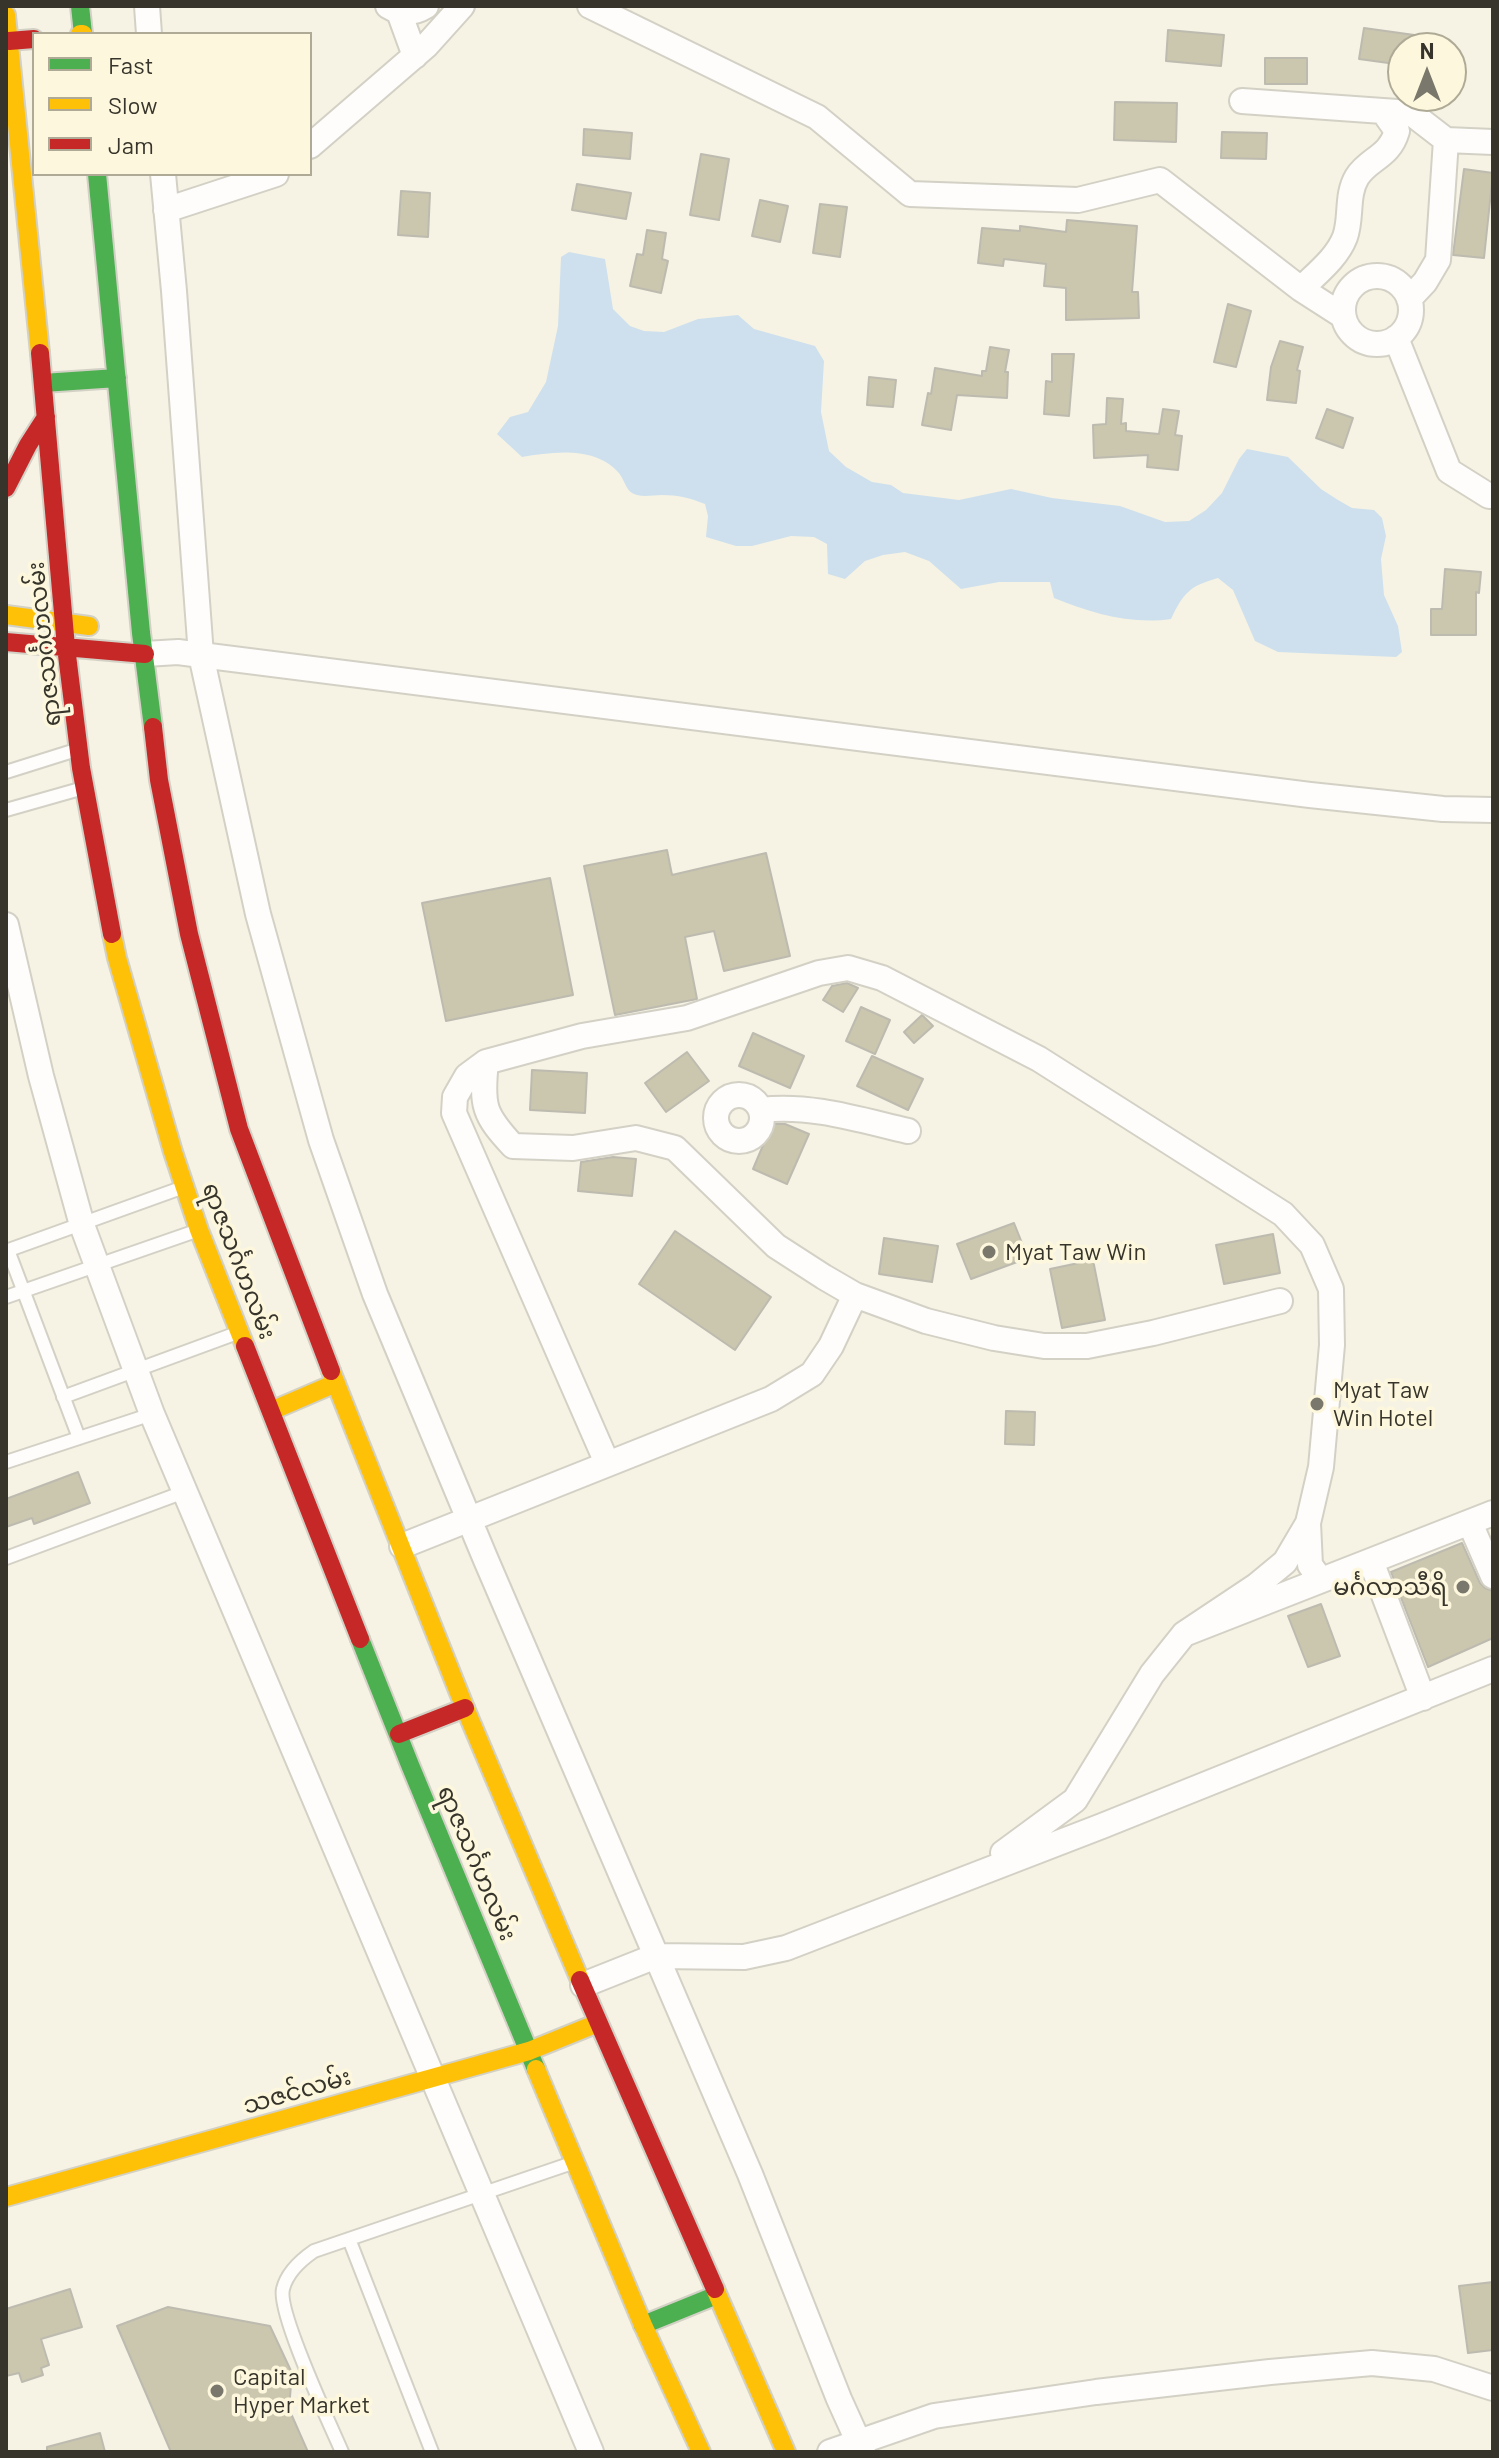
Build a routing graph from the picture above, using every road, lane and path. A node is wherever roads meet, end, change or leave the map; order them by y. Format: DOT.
graph roads {
  1 [pos="80,6"];
  2 [pos="147,6"];
  3 [pos="426,6"];
  4 [pos="462,6"];
  5 [pos="590,6"];
  6 [pos="393,9"];
  7 [pos="6,15"];
  8 [pos="82,32"];
  9 [pos="149,32"];
  10 [pos="32,39"];
  11 [pos="9,41"];
  12 [pos="415,56"];
  13 [pos="1242,101"];
  14 [pos="1383,111"];
  15 [pos="1446,140"];
  16 [pos="1493,142"];
  17 [pos="312,144"];
  18 [pos="97,176"];
  19 [pos="163,176"];
  20 [pos="270,176"];
  21 [pos="166,210"];
  22 [pos="1301,289"];
  23 [pos="1409,299"];
  24 [pos="1343,316"];
  25 [pos="1396,338"];
  26 [pos="117,378"];
  27 [pos="43,383"];
  28 [pos="46,417"];
  29 [pos="6,488"];
  30 [pos="1493,496"];
  31 [pos="6,615"];
  32 [pos="64,623"];
  33 [pos="131,637"];
  34 [pos="6,642"];
  35 [pos="66,647"];
  36 [pos="190,654"];
  37 [pos="79,749"];
  38 [pos="6,772"];
  39 [pos="84,787"];
  40 [pos="6,810"];
  41 [pos="1493,810"];
  42 [pos="6,925"];
  43 [pos="486,1062"];
  44 [pos="761,1110"];
  45 [pos="908,1131"];
  46 [pos="721,1134"];
  47 [pos="691,1163"];
  48 [pos="184,1187"];
  49 [pos="82,1225"];
  50 [pos="199,1230"];
  51 [pos="7,1251"];
  52 [pos="97,1267"];
  53 [pos="25,1291"];
  54 [pos="855,1295"];
  55 [pos="6,1297"];
  56 [pos="1280,1301"];
  57 [pos="241,1331"];
  58 [pos="135,1369"];
  59 [pos="336,1383"];
  60 [pos="63,1397"];
  61 [pos="271,1411"];
  62 [pos="152,1414"];
  63 [pos="79,1438"];
  64 [pos="6,1462"];
  65 [pos="607,1463"];
  66 [pos="184,1492"];
  67 [pos="1493,1513"];
  68 [pos="469,1519"];
  69 [pos="1308,1523"];
  70 [pos="1470,1523"];
  71 [pos="402,1546"];
  72 [pos="6,1558"];
  73 [pos="1371,1561"];
  74 [pos="1493,1576"];
  75 [pos="1321,1580"];
  76 [pos="1184,1634"];
  77 [pos="1493,1669"];
  78 [pos="1423,1698"];
  79 [pos="465,1708"];
  80 [pos="399,1734"];
  81 [pos="972,1875"];
  82 [pos="656,1956"];
  83 [pos="583,1985"];
  84 [pos="598,2023"];
  85 [pos="529,2051"];
  86 [pos="434,2078"];
  87 [pos="575,2162"];
  88 [pos="483,2195"];
  89 [pos="6,2197"];
  90 [pos="349,2239"];
  91 [pos="717,2295"];
  92 [pos="643,2325"];
  93 [pos="1493,2388"];
  94 [pos="861,2447"];
  95 [pos="342,2452"];
  96 [pos="432,2452"];
  97 [pos="591,2452"];
  98 [pos="701,2452"];
  99 [pos="786,2452"];
  100 [pos="830,2452"];
  1 -- 8 [label="main road"];
  2 -- 9 [label="street"];
  3 -- 6 [label="street"];
  4 -- 12 [label="street"];
  5 -- 22 [label="street"];
  6 -- 12 [label="street"];
  7 -- 11 [label="main road, ရာဇသင်္ဂဟလမ်း"];
  10 -- 11 [label="main road"];
  11 -- 27 [label="main road, ရာဇသင်္ဂဟလမ်း"];
  12 -- 17 [label="street"];
  13 -- 14 [label="street"];
  14 -- 15 [label="street"];
  14 -- 22 [label="street"];
  15 -- 16 [label="street"];
  15 -- 23 [label="street"];
  18 -- 26 [label="main road, ရာဇသင်္ဂဟလမ်း"];
  19 -- 21 [label="street"];
  20 -- 21 [label="street"];
  21 -- 36 [label="street"];
  22 -- 24 [label="street"];
  23 -- 24 [label="street"];
  23 -- 25 [label="street"];
  24 -- 25 [label="street"];
  25 -- 30 [label="street"];
  26 -- 27 [label="main road"];
  26 -- 33 [label="main road, ရာဇသင်္ဂဟလမ်း"];
  27 -- 28 [label="main road, ရာဇသင်္ဂဟလမ်း"];
  28 -- 29 [label="main road"];
  28 -- 32 [label="main road, ရာဇသင်္ဂဟလမ်း"];
  31 -- 32 [label="main road"];
  32 -- 33 [label="main road"];
  32 -- 35 [label="main road, ရာဇသင်္ဂဟလမ်း"];
  33 -- 35 [label="main road"];
  33 -- 36 [label="street"];
  33 -- 59 [label="main road, ရာဇသင်္ဂဟလမ်း"];
  34 -- 35 [label="main road"];
  35 -- 37 [label="main road, ရာဇသင်္ဂဟလမ်း"];
  36 -- 41 [label="street"];
  36 -- 68 [label="street"];
  37 -- 38 [label="lane"];
  37 -- 39 [label="main road, ရာဇသင်္ဂဟလမ်း"];
  39 -- 40 [label="lane"];
  39 -- 48 [label="main road, ရာဇသင်္ဂဟလမ်း"];
  42 -- 49 [label="street"];
  43 -- 47 [label="street"];
  43 -- 65 [label="street"];
  43 -- 69 [label="street"];
  44 -- 45 [label="street"];
  44 -- 46 [label="street"];
  44 -- 46 [label="street"];
  46 -- 47 [label="street"];
  47 -- 54 [label="street"];
  48 -- 49 [label="lane"];
  48 -- 50 [label="main road, ရာဇသင်္ဂဟလမ်း"];
  49 -- 51 [label="lane"];
  49 -- 52 [label="street"];
  50 -- 52 [label="lane"];
  50 -- 57 [label="main road, ရာဇသင်္ဂဟလမ်း"];
  51 -- 53 [label="lane"];
  52 -- 53 [label="lane"];
  52 -- 58 [label="street"];
  53 -- 55 [label="lane"];
  53 -- 60 [label="lane"];
  54 -- 56 [label="street"];
  54 -- 65 [label="street"];
  57 -- 58 [label="lane"];
  57 -- 61 [label="main road, ရာဇသင်္ဂဟလမ်း"];
  58 -- 60 [label="lane"];
  58 -- 62 [label="street"];
  59 -- 61 [label="main road"];
  59 -- 71 [label="main road, ရာဇသင်္ဂဟလမ်း"];
  60 -- 63 [label="lane"];
  61 -- 80 [label="main road, ရာဇသင်္ဂဟလမ်း"];
  62 -- 63 [label="lane"];
  62 -- 66 [label="street"];
  63 -- 64 [label="lane"];
  65 -- 68 [label="street"];
  66 -- 72 [label="lane"];
  66 -- 86 [label="street"];
  67 -- 70 [label="street"];
  68 -- 71 [label="street"];
  68 -- 82 [label="street"];
  69 -- 75 [label="street"];
  69 -- 76 [label="street"];
  70 -- 73 [label="street"];
  70 -- 74 [label="street"];
  71 -- 79 [label="main road, ရာဇသင်္ဂဟလမ်း"];
  73 -- 75 [label="street"];
  73 -- 78 [label="street"];
  75 -- 76 [label="street"];
  76 -- 81 [label="street"];
  77 -- 78 [label="street"];
  78 -- 81 [label="street"];
  79 -- 80 [label="main road"];
  79 -- 83 [label="main road, ရာဇသင်္ဂဟလမ်း"];
  80 -- 85 [label="main road, ရာဇသင်္ဂဟလမ်း"];
  81 -- 82 [label="street"];
  82 -- 83 [label="street"];
  82 -- 94 [label="street"];
  83 -- 84 [label="main road, ရာဇသင်္ဂဟလမ်း"];
  84 -- 85 [label="main road, သဇင်လမ်း"];
  84 -- 91 [label="main road, ရာဇသင်္ဂဟလမ်း"];
  85 -- 86 [label="main road, သဇင်လမ်း"];
  85 -- 87 [label="main road, ရာဇသင်္ဂဟလမ်း"];
  86 -- 88 [label="street"];
  86 -- 89 [label="main road, သဇင်လမ်း"];
  87 -- 88 [label="lane"];
  87 -- 92 [label="main road, ရာဇသင်္ဂဟလမ်း"];
  88 -- 90 [label="lane"];
  88 -- 97 [label="street"];
  90 -- 95 [label="lane"];
  90 -- 96 [label="lane"];
  91 -- 92 [label="main road"];
  91 -- 99 [label="main road, ရာဇသင်္ဂဟလမ်း"];
  92 -- 98 [label="main road, ရာဇသင်္ဂဟလမ်း"];
  93 -- 94 [label="street"];
  94 -- 100 [label="street"];
}
